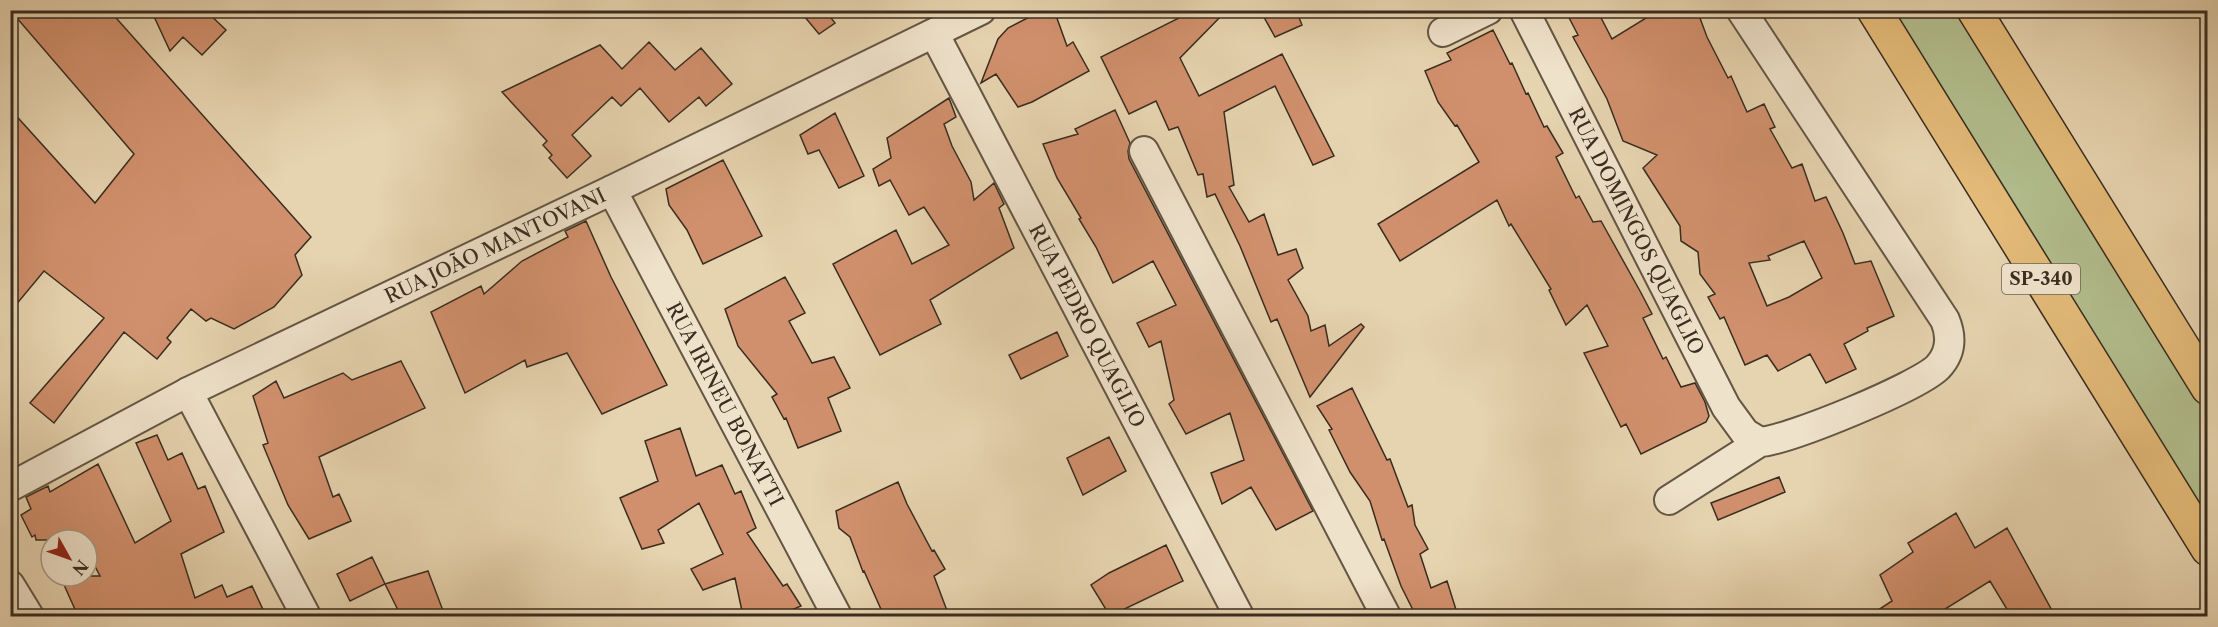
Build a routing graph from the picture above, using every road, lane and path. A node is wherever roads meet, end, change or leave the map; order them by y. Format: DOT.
graph roads {
  1 [pos="981,10"];
  2 [pos="1488,10"];
  3 [pos="1524,10"];
  4 [pos="1741,10"];
  5 [pos="1874,10"];
  6 [pos="1974,10"];
  7 [pos="1443,32"];
  8 [pos="935,34"];
  9 [pos="1144,151"];
  10 [pos="612,190"];
  11 [pos="2208,388"];
  12 [pos="188,392"];
  13 [pos="1760,442"];
  14 [pos="10,487"];
  15 [pos="1669,500"];
  16 [pos="2208,549"];
  17 [pos="10,585"];
  18 [pos="29,616"];
  19 [pos="306,616"];
  20 [pos="837,616"];
  21 [pos="1239,616"];
  22 [pos="1385,616"];
  1 -- 8 [label="street, RUA JOÃO MANTOVANI"];
  2 -- 7 [label="street"];
  3 -- 13 [label="street, RUA DOMINGOS QUAGLIO"];
  4 -- 13 [label="street"];
  5 -- 16 [label="highway, SP-340"];
  6 -- 11 [label="highway"];
  8 -- 10 [label="street, RUA JOÃO MANTOVANI"];
  8 -- 21 [label="street, RUA PEDRO QUAGLIO"];
  9 -- 22 [label="street"];
  10 -- 12 [label="street, RUA JOÃO MANTOVANI"];
  10 -- 20 [label="street, RUA IRINEU BONATTI"];
  12 -- 14 [label="street, RUA JOÃO MANTOVANI"];
  12 -- 19 [label="street"];
  13 -- 15 [label="street"];
  17 -- 18 [label="street"];
}
